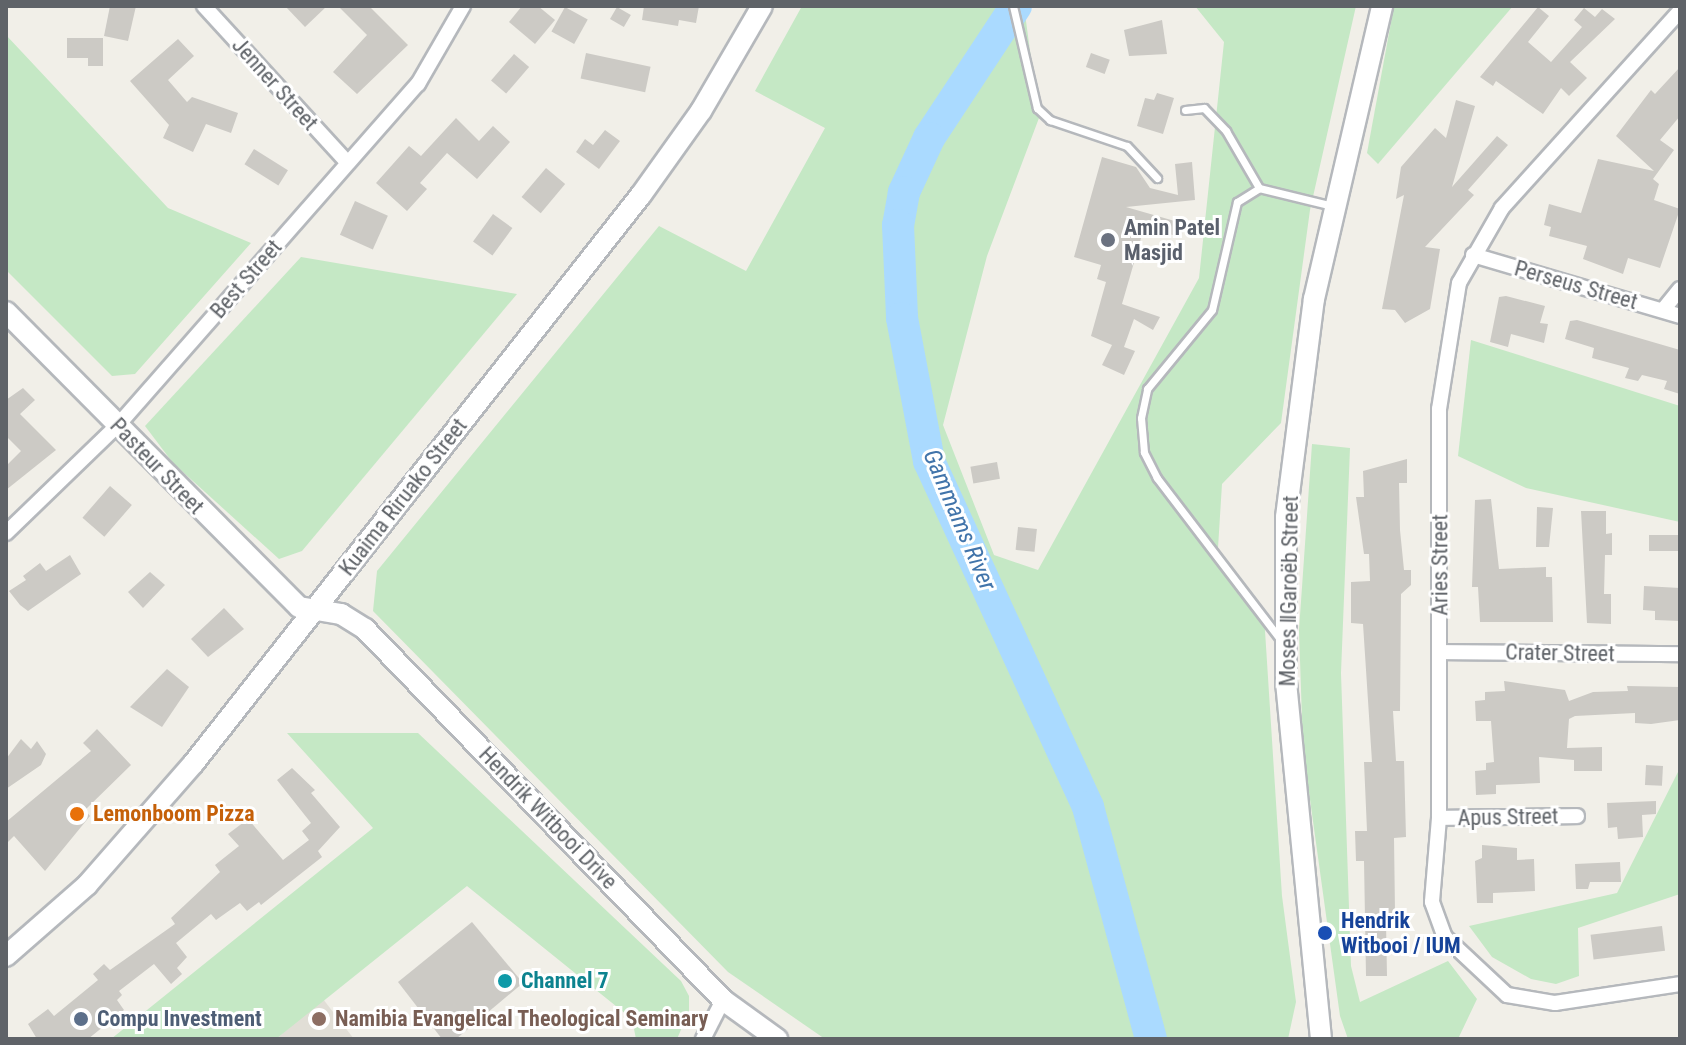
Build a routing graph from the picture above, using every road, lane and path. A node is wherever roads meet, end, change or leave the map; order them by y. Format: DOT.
graph roads {
  1 [pos="204,6"];
  2 [pos="463,6"];
  3 [pos="762,6"];
  4 [pos="1013,6"];
  5 [pos="1382,6"];
  6 [pos="1680,11"];
  7 [pos="1185,110"];
  8 [pos="346,161"];
  9 [pos="1157,178"];
  10 [pos="1259,188"];
  11 [pos="1335,206"];
  12 [pos="1473,255"];
  13 [pos="1680,289"];
  14 [pos="1663,310"];
  15 [pos="6,312"];
  16 [pos="1680,316"];
  17 [pos="118,425"];
  18 [pos="6,533"];
  19 [pos="313,611"];
  20 [pos="1286,647"];
  21 [pos="1440,652"];
  22 [pos="1680,654"];
  23 [pos="1577,816"];
  24 [pos="1439,818"];
  25 [pos="6,956"];
  26 [pos="1680,984"];
  27 [pos="723,1000"];
  28 [pos="1318,1011"];
  29 [pos="703,1039"];
  30 [pos="777,1039"];
  31 [pos="1309,1039"];
  32 [pos="1323,1039"];
  1 -- 8 [label="street, Jenner Street"];
  2 -- 8 [label="street, Best Street"];
  3 -- 19 [label="street, Kuaima Riruako Street"];
  4 -- 9 [label="lane"];
  5 -- 11 [label="street, Moses ǁGaroëb Street"];
  6 -- 12 [label="street, Aries Street"];
  7 -- 10 [label="lane"];
  8 -- 17 [label="street, Best Street"];
  10 -- 11 [label="lane"];
  10 -- 20 [label="lane"];
  11 -- 20 [label="street, Moses ǁGaroëb Street"];
  12 -- 14 [label="street, Perseus Street"];
  12 -- 21 [label="street, Aries Street"];
  13 -- 14 [label="street"];
  14 -- 16 [label="street, Perseus Street"];
  15 -- 17 [label="street, Pasteur Street"];
  17 -- 18 [label="street, Best Street"];
  17 -- 19 [label="street, Pasteur Street"];
  19 -- 25 [label="street, Kuaima Riruako Street"];
  19 -- 27 [label="street, Hendrik Witbooi Drive"];
  20 -- 28 [label="street, Moses ǁGaroëb Street"];
  21 -- 22 [label="street, Crater Street"];
  21 -- 24 [label="street, Aries Street"];
  23 -- 24 [label="street, Apus Street"];
  24 -- 26 [label="street, Aries Street"];
  27 -- 29 [label="street"];
  27 -- 30 [label="street, Hendrik Witbooi Drive"];
  28 -- 31 [label="street"];
  28 -- 32 [label="street"];
}
